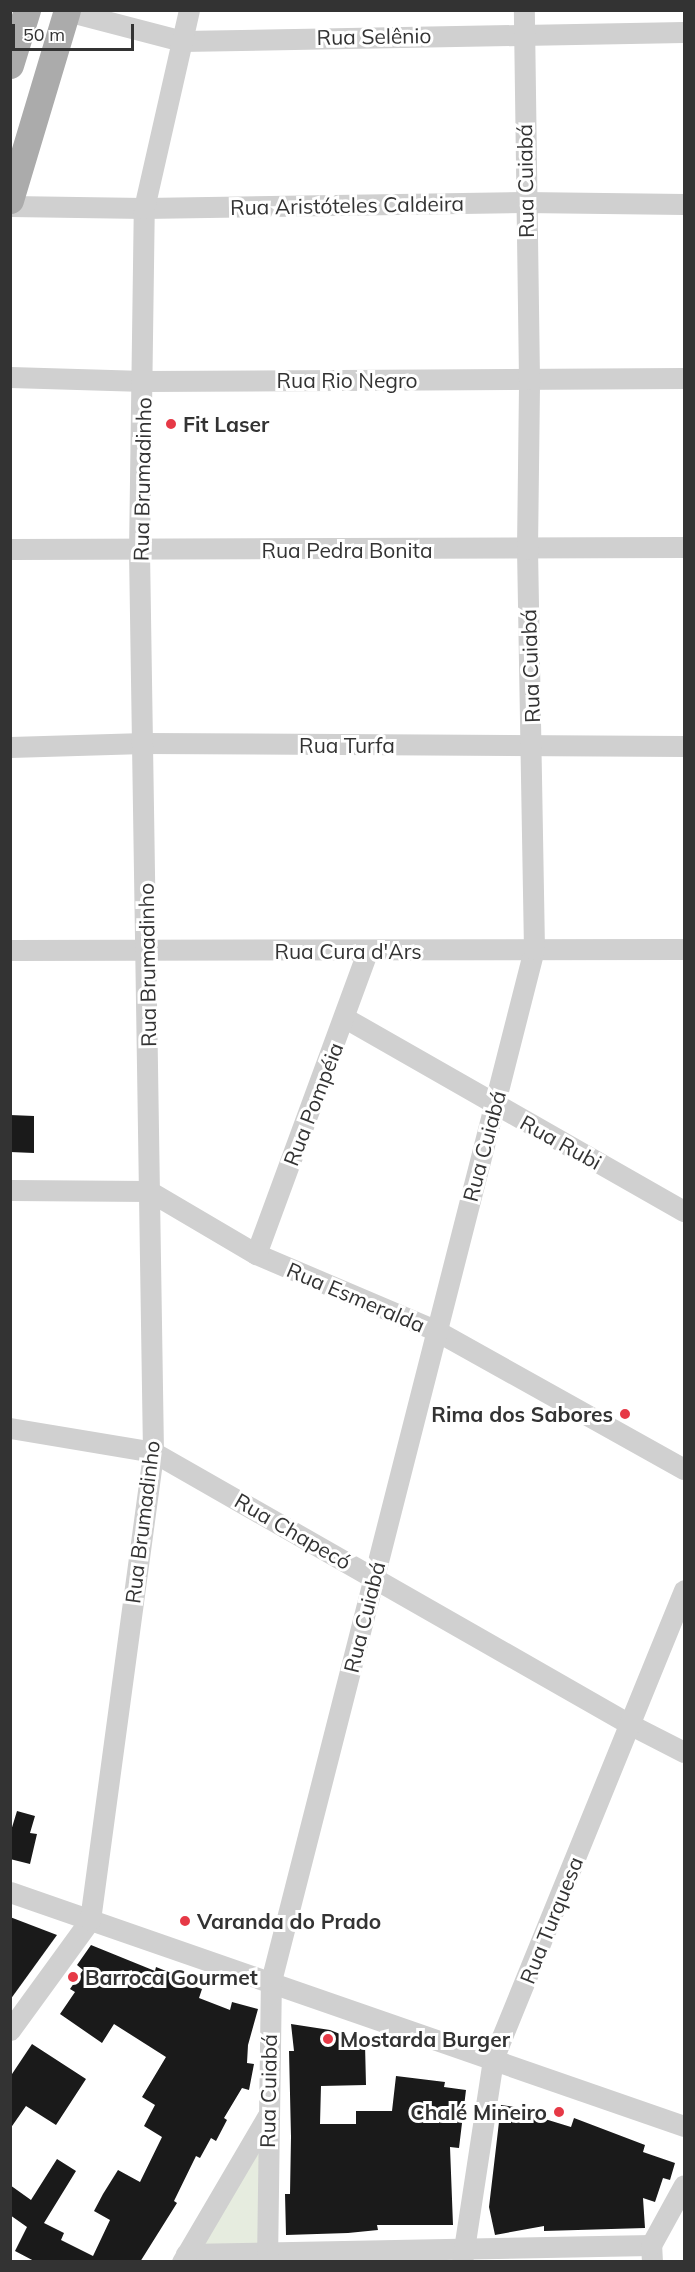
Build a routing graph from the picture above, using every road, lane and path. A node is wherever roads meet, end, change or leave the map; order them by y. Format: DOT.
graph roads {
  1 [pos="27,10"];
  2 [pos="189,10"];
  3 [pos="525,10"];
  4 [pos="67,11"];
  5 [pos="524,32"];
  6 [pos="684,32"];
  7 [pos="182,41"];
  8 [pos="13,51"];
  9 [pos="10,200"];
  10 [pos="524,202"];
  11 [pos="684,204"];
  12 [pos="10,206"];
  13 [pos="144,208"];
  14 [pos="10,377"];
  15 [pos="529,378"];
  16 [pos="684,378"];
  17 [pos="144,381"];
  18 [pos="684,547"];
  19 [pos="10,549"];
  20 [pos="527,549"];
  21 [pos="139,552"];
  22 [pos="144,743"];
  23 [pos="532,746"];
  24 [pos="684,746"];
  25 [pos="10,747"];
  26 [pos="534,949"];
  27 [pos="10,950"];
  28 [pos="684,950"];
  29 [pos="147,951"];
  30 [pos="367,952"];
  31 [pos="345,1018"];
  32 [pos="496,1106"];
  33 [pos="10,1190"];
  34 [pos="149,1191"];
  35 [pos="684,1211"];
  36 [pos="256,1254"];
  37 [pos="435,1330"];
  38 [pos="10,1428"];
  39 [pos="153,1452"];
  40 [pos="684,1469"];
  41 [pos="374,1577"];
  42 [pos="684,1590"];
  43 [pos="631,1725"];
  44 [pos="684,1752"];
  45 [pos="10,1892"];
  46 [pos="90,1920"];
  47 [pos="271,1981"];
  48 [pos="10,2030"];
  49 [pos="494,2059"];
  50 [pos="267,2117"];
  51 [pos="684,2126"];
  52 [pos="684,2185"];
  53 [pos="651,2253"];
  54 [pos="463,2254"];
  55 [pos="267,2257"];
  56 [pos="184,2258"];
  1 -- 8 [label="main road"];
  2 -- 7 [label="street, Rua Brumadinho"];
  3 -- 5 [label="street, Rua Cuiabá"];
  4 -- 7 [label="street, Rua Selênio"];
  4 -- 9 [label="main road"];
  5 -- 6 [label="street, Rua Selênio"];
  5 -- 7 [label="street, Rua Selênio"];
  5 -- 10 [label="street, Rua Cuiabá"];
  7 -- 13 [label="street, Rua Brumadinho"];
  10 -- 11 [label="street, Rua Aristóteles Caldeira"];
  10 -- 13 [label="street, Rua Aristóteles Caldeira"];
  10 -- 15 [label="street, Rua Cuiabá"];
  12 -- 13 [label="street, Rua Aristóteles Caldeira"];
  13 -- 17 [label="street, Rua Brumadinho"];
  14 -- 17 [label="street, Rua Rio Negro"];
  15 -- 16 [label="street, Rua Rio Negro"];
  15 -- 17 [label="street, Rua Rio Negro"];
  15 -- 20 [label="street, Rua Cuiabá"];
  17 -- 21 [label="street, Rua Brumadinho"];
  18 -- 20 [label="street, Rua Pedra Bonita"];
  19 -- 21 [label="street, Rua Pedra Bonita"];
  20 -- 21 [label="street, Rua Pedra Bonita"];
  20 -- 23 [label="street, Rua Cuiabá"];
  21 -- 22 [label="street, Rua Brumadinho"];
  22 -- 23 [label="street, Rua Turfa"];
  22 -- 25 [label="street, Rua Turfa"];
  22 -- 29 [label="street, Rua Brumadinho"];
  23 -- 24 [label="street, Rua Turfa"];
  23 -- 26 [label="street, Rua Cuiabá"];
  26 -- 28 [label="street, Rua Cura d'Ars"];
  26 -- 30 [label="street, Rua Cura d'Ars"];
  26 -- 32 [label="street, Rua Cuiabá"];
  27 -- 29 [label="street, Rua Cura d'Ars"];
  29 -- 30 [label="street, Rua Cura d'Ars"];
  29 -- 34 [label="street, Rua Brumadinho"];
  30 -- 31 [label="street, Rua Pompéia"];
  31 -- 32 [label="street, Rua Rubi"];
  31 -- 36 [label="street, Rua Pompéia"];
  32 -- 35 [label="street, Rua Rubi"];
  32 -- 37 [label="street, Rua Cuiabá"];
  33 -- 34 [label="street"];
  34 -- 36 [label="street, Rua Esmeralda"];
  34 -- 39 [label="street, Rua Brumadinho"];
  36 -- 37 [label="street, Rua Esmeralda"];
  37 -- 40 [label="street, Rua Esmeralda"];
  37 -- 41 [label="street, Rua Cuiabá"];
  38 -- 39 [label="street, Rua Chapecó"];
  39 -- 41 [label="street, Rua Chapecó"];
  39 -- 46 [label="street, Rua Brumadinho"];
  41 -- 43 [label="street, Rua Chapecó"];
  41 -- 47 [label="street, Rua Cuiabá"];
  42 -- 43 [label="street, Rua Turquesa"];
  43 -- 44 [label="street, Rua Chapecó"];
  43 -- 49 [label="street, Rua Turquesa"];
  45 -- 46 [label="street"];
  46 -- 47 [label="street"];
  46 -- 48 [label="street"];
  47 -- 49 [label="street"];
  47 -- 50 [label="street, Rua Cuiabá"];
  49 -- 51 [label="street"];
  49 -- 54 [label="street, Rua Turquesa"];
  50 -- 55 [label="street, Rua Cuiabá"];
  50 -- 56 [label="street"];
  52 -- 53 [label="street"];
  53 -- 54 [label="street"];
  54 -- 55 [label="street"];
  55 -- 56 [label="street"];
}
